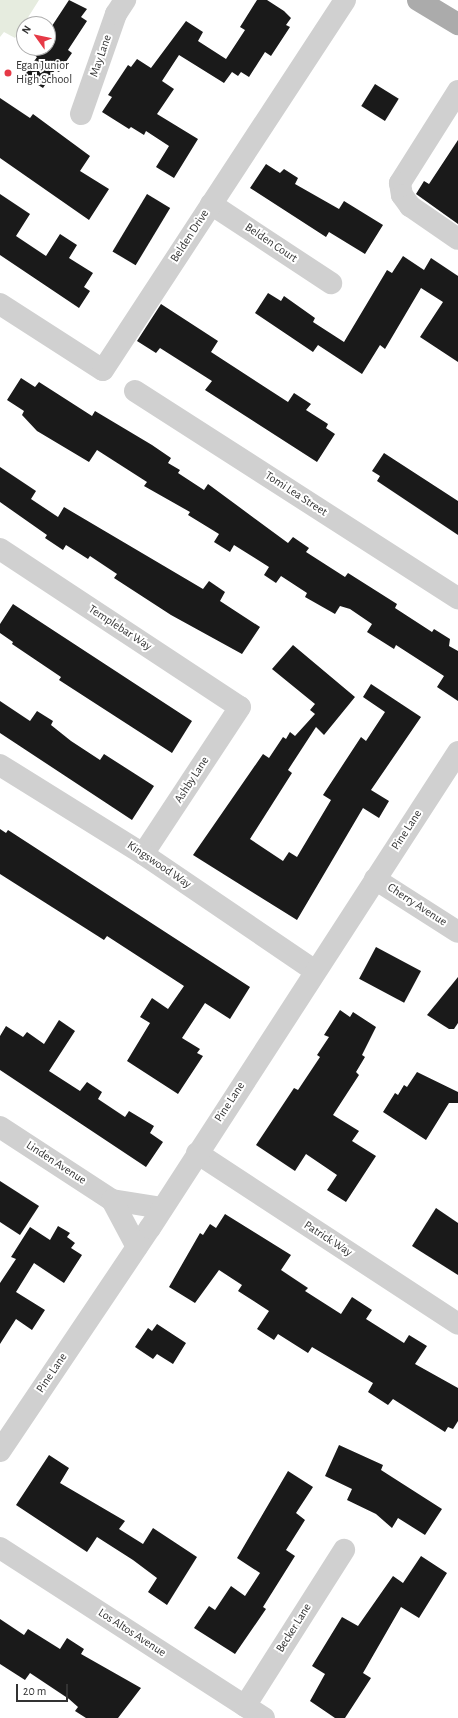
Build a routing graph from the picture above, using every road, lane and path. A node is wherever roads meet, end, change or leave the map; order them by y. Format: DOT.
graph roads {
  1 [pos="125,0"];
  2 [pos="344,0"];
  3 [pos="418,0"];
  4 [pos="458,24"];
  5 [pos="458,91"];
  6 [pos="81,114"];
  7 [pos="211,204"];
  8 [pos="458,239"];
  9 [pos="331,283"];
  10 [pos="0,304"];
  11 [pos="134,391"];
  12 [pos="0,549"];
  13 [pos="458,598"];
  14 [pos="240,707"];
  15 [pos="458,752"];
  16 [pos="0,765"];
  17 [pos="143,854"];
  18 [pos="375,879"];
  19 [pos="458,932"];
  20 [pos="314,970"];
  21 [pos="0,1127"];
  22 [pos="198,1153"];
  23 [pos="112,1200"];
  24 [pos="162,1208"];
  25 [pos="137,1247"];
  26 [pos="458,1324"];
  27 [pos="0,1451"];
  28 [pos="0,1548"];
  29 [pos="344,1550"];
  30 [pos="245,1706"];
  31 [pos="264,1718"];
  1 -- 6 [label="street, May Lane"];
  2 -- 7 [label="street, Belden Drive"];
  3 -- 4 [label="main road"];
  5 -- 8 [label="street"];
  7 -- 9 [label="street, Belden Court"];
  7 -- 10 [label="street, Belden Drive"];
  11 -- 13 [label="street, Tomi Lea Street"];
  12 -- 14 [label="street, Templebar Way"];
  14 -- 17 [label="street, Ashby Lane"];
  15 -- 18 [label="street, Pine Lane"];
  16 -- 17 [label="street, Kingswood Way"];
  17 -- 20 [label="street, Kingswood Way"];
  18 -- 19 [label="street, Cherry Avenue"];
  18 -- 20 [label="street, Pine Lane"];
  20 -- 22 [label="street, Pine Lane"];
  21 -- 23 [label="street, Linden Avenue"];
  22 -- 24 [label="street, Pine Lane"];
  22 -- 26 [label="street, Patrick Way"];
  23 -- 24 [label="street, Linden Avenue"];
  23 -- 25 [label="street, Linden Avenue"];
  24 -- 25 [label="street, Pine Lane"];
  25 -- 27 [label="street, Pine Lane"];
  28 -- 30 [label="street, Los Altos Avenue"];
  29 -- 30 [label="street, Becker Lane"];
  30 -- 31 [label="street, Los Altos Avenue"];
}
